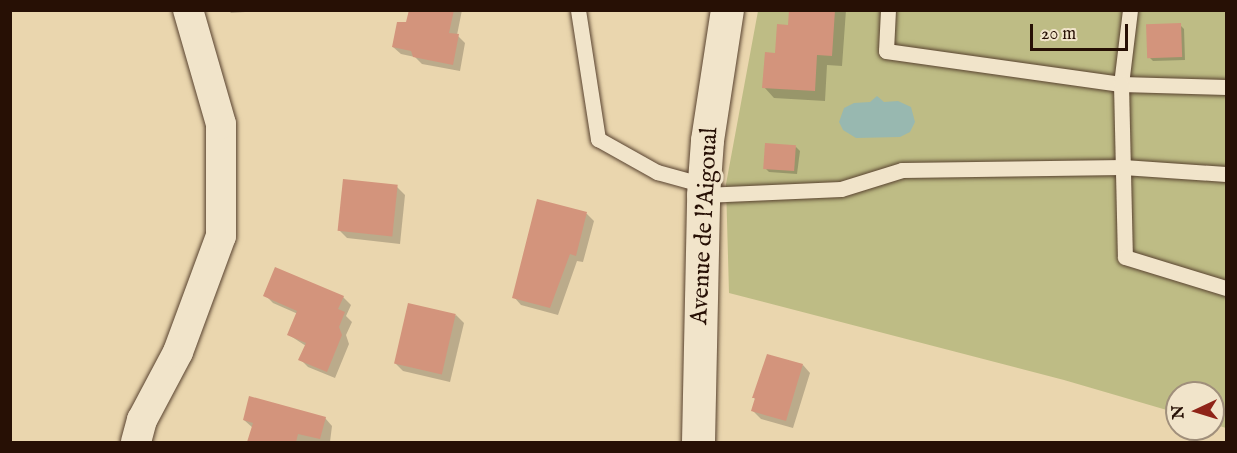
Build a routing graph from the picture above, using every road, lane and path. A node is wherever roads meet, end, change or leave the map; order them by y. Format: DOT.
graph roads {
  1 [pos="188,10"];
  2 [pos="578,10"];
  3 [pos="727,10"];
  4 [pos="888,10"];
  5 [pos="1130,10"];
  6 [pos="1121,84"];
  7 [pos="1227,87"];
  8 [pos="1123,167"];
  9 [pos="1227,174"];
  10 [pos="704,190"];
  11 [pos="1227,288"];
  12 [pos="136,442"];
  13 [pos="698,442"];
  1 -- 12 [label="street"];
  2 -- 10 [label="lane"];
  3 -- 10 [label="main road, Avenue de l'Aigoual"];
  4 -- 6 [label="lane"];
  5 -- 6 [label="lane"];
  6 -- 7 [label="lane"];
  6 -- 8 [label="lane"];
  8 -- 9 [label="lane"];
  8 -- 10 [label="lane"];
  8 -- 11 [label="lane"];
  10 -- 13 [label="main road, Avenue de l'Aigoual"];
}
